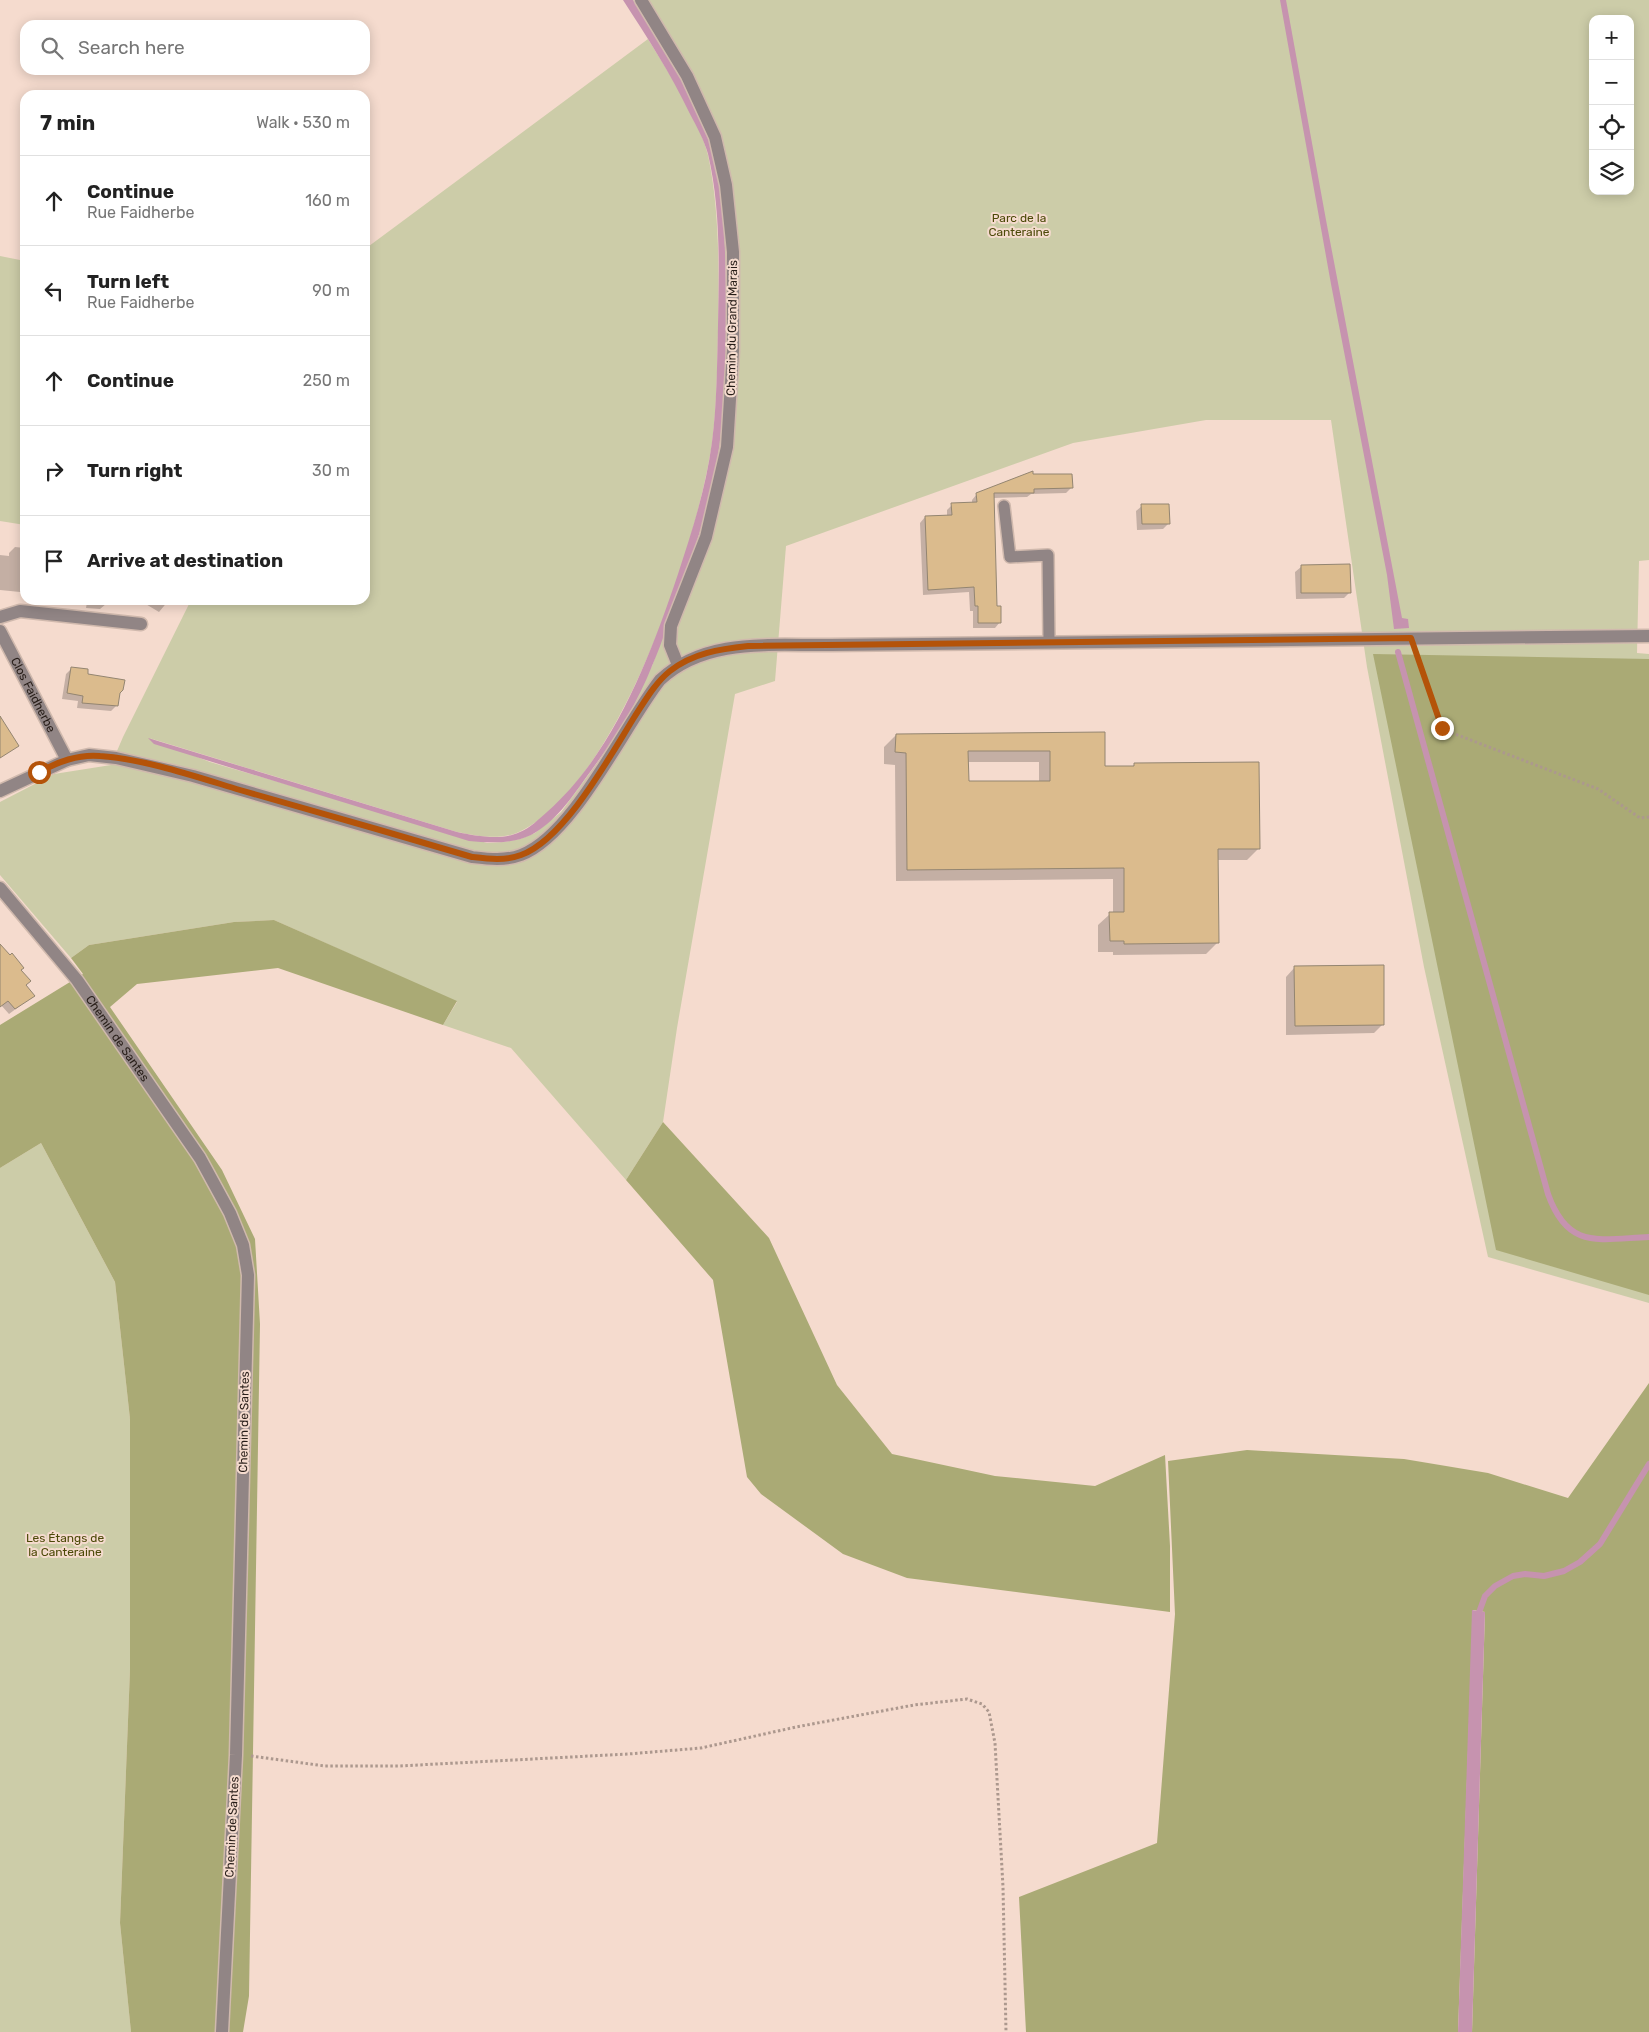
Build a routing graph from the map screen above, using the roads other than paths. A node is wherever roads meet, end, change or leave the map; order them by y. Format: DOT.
graph roads {
  1 [pos="641,0"];
  2 [pos="1004,506"];
  3 [pos="0,617"];
  4 [pos="141,624"];
  5 [pos="0,630"];
  6 [pos="1649,636"];
  7 [pos="1049,641"];
  8 [pos="678,665"];
  9 [pos="67,760"];
  10 [pos="0,791"];
  11 [pos="0,888"];
  12 [pos="222,2032"];
  1 -- 8 [label="street, Chemin du Grand Marais"];
  2 -- 7 [label="lane"];
  3 -- 4 [label="street"];
  5 -- 9 [label="street, Clos Faidherbe"];
  6 -- 7 [label="street"];
  7 -- 8 [label="street"];
  8 -- 9 [label="street"];
  9 -- 10 [label="street"];
  11 -- 12 [label="street, Chemin de Santes"];
}
